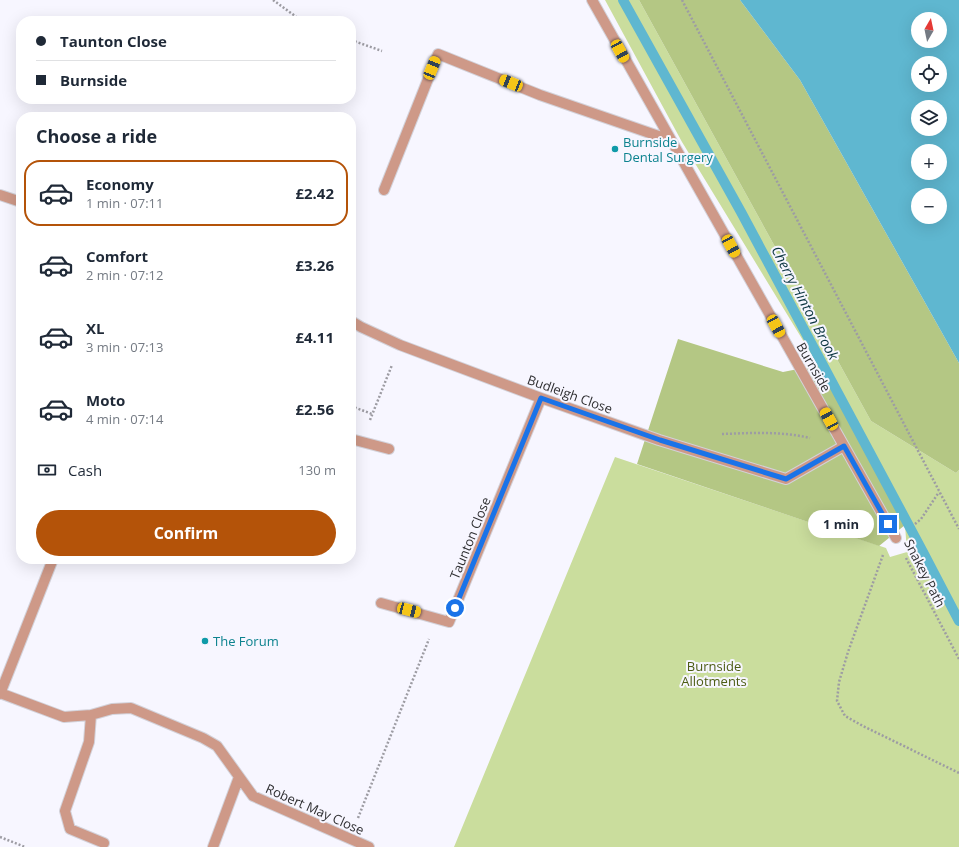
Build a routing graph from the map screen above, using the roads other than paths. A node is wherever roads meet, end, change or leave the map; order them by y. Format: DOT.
graph roads {
  1 [pos="592,0"];
  2 [pos="670,140"];
  3 [pos="384,190"];
  4 [pos="0,195"];
  5 [pos="16,200"];
  6 [pos="356,324"];
  7 [pos="541,398"];
  8 [pos="356,440"];
  9 [pos="844,446"];
  10 [pos="389,449"];
  11 [pos="896,538"];
  12 [pos="51,564"];
  13 [pos="381,603"];
  14 [pos="0,694"];
  15 [pos="92,715"];
  16 [pos="239,777"];
  17 [pos="104,843"];
  18 [pos="213,847"];
  19 [pos="369,847"];
  1 -- 2 [label="street, Burnside"];
  2 -- 3 [label="street"];
  2 -- 9 [label="street, Burnside"];
  4 -- 5 [label="street"];
  6 -- 7 [label="street, Budleigh Close"];
  7 -- 9 [label="street, Budleigh Close"];
  7 -- 13 [label="street, Taunton Close"];
  8 -- 10 [label="street"];
  9 -- 11 [label="street, Burnside"];
  12 -- 14 [label="street"];
  14 -- 15 [label="street, Robert May Close"];
  15 -- 16 [label="street, Robert May Close"];
  15 -- 17 [label="street"];
  16 -- 18 [label="street"];
  16 -- 19 [label="street, Robert May Close"];
}
